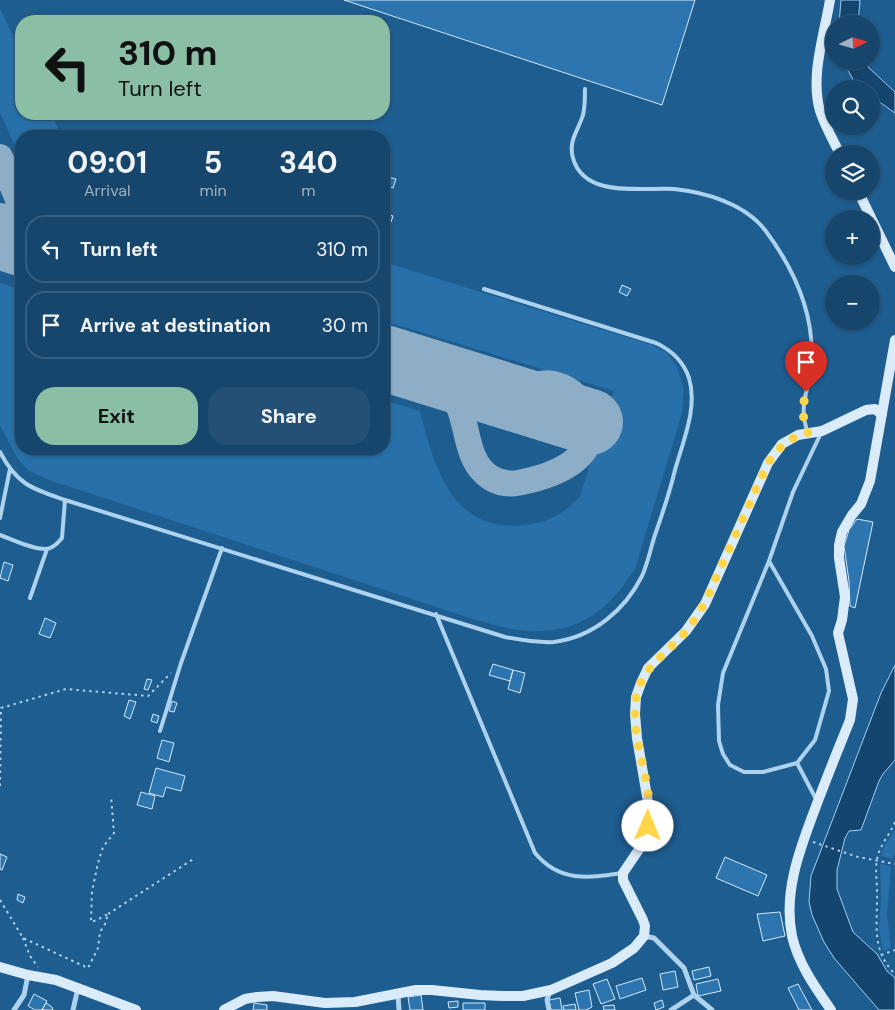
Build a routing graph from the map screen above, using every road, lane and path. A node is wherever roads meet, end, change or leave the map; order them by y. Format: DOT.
graph roads {
  1 [pos="830,0"];
  2 [pos="585,89"];
  3 [pos="836,145"];
  4 [pos="862,200"];
  5 [pos="895,267"];
  6 [pos="484,289"];
  7 [pos="895,340"];
  8 [pos="882,415"];
  9 [pos="822,431"];
  10 [pos="808,433"];
  11 [pos="0,452"];
  12 [pos="10,469"];
  13 [pos="66,500"];
  14 [pos="0,518"];
  15 [pos="0,535"];
  16 [pos="222,548"];
  17 [pos="47,549"];
  18 [pos="769,561"];
  19 [pos="30,598"];
  20 [pos="436,614"];
  21 [pos="181,662"];
  22 [pos="0,709"];
  23 [pos="160,731"];
  24 [pos="797,763"];
  25 [pos="0,786"];
  26 [pos="111,796"];
  27 [pos="818,802"];
  28 [pos="895,822"];
  29 [pos="822,845"];
  30 [pos="195,858"];
  31 [pos="876,860"];
  32 [pos="895,864"];
  33 [pos="623,874"];
  34 [pos="0,900"];
  35 [pos="108,914"];
  36 [pos="644,936"];
  37 [pos="24,938"];
  38 [pos="895,950"];
  39 [pos="881,955"];
  40 [pos="0,967"];
  41 [pos="895,974"];
  42 [pos="28,975"];
  43 [pos="40,977"];
  44 [pos="78,987"];
  45 [pos="551,990"];
  46 [pos="398,993"];
  47 [pos="694,995"];
  48 [pos="14,1010"];
  49 [pos="73,1010"];
  50 [pos="136,1010"];
  51 [pos="224,1010"];
  52 [pos="399,1010"];
  53 [pos="548,1010"];
  54 [pos="672,1010"];
  55 [pos="712,1010"];
  56 [pos="831,1010"];
  1 -- 3 [label="main road"];
  2 -- 10 [label="lane"];
  4 -- 5 [label="main road"];
  6 -- 20 [label="lane"];
  7 -- 8 [label="main road"];
  8 -- 9 [label="main road"];
  8 -- 27 [label="main road"];
  9 -- 10 [label="main road"];
  9 -- 18 [label="lane"];
  10 -- 33 [label="main road"];
  11 -- 12 [label="lane"];
  12 -- 13 [label="lane"];
  12 -- 14 [label="lane"];
  13 -- 16 [label="lane"];
  13 -- 17 [label="lane"];
  15 -- 17 [label="lane"];
  16 -- 20 [label="lane"];
  16 -- 21 [label="lane"];
  17 -- 19 [label="lane"];
  18 -- 24 [label="lane"];
  18 -- 24 [label="lane"];
  20 -- 33 [label="lane"];
  21 -- 22 [label="path"];
  21 -- 23 [label="lane"];
  22 -- 25 [label="path"];
  24 -- 27 [label="lane"];
  26 -- 35 [label="path"];
  27 -- 56 [label="main road"];
  28 -- 31 [label="path"];
  29 -- 31 [label="path"];
  30 -- 35 [label="path"];
  31 -- 32 [label="path"];
  31 -- 39 [label="path"];
  33 -- 36 [label="main road"];
  34 -- 37 [label="path"];
  35 -- 37 [label="path"];
  36 -- 45 [label="main road"];
  36 -- 47 [label="street"];
  37 -- 43 [label="path"];
  38 -- 39 [label="path"];
  39 -- 41 [label="path"];
  40 -- 42 [label="main road"];
  42 -- 43 [label="main road"];
  42 -- 48 [label="street"];
  43 -- 44 [label="main road"];
  44 -- 49 [label="street"];
  44 -- 50 [label="main road"];
  45 -- 46 [label="main road"];
  45 -- 53 [label="street"];
  46 -- 51 [label="main road"];
  46 -- 52 [label="street"];
  47 -- 54 [label="street"];
  47 -- 55 [label="street"];
}
